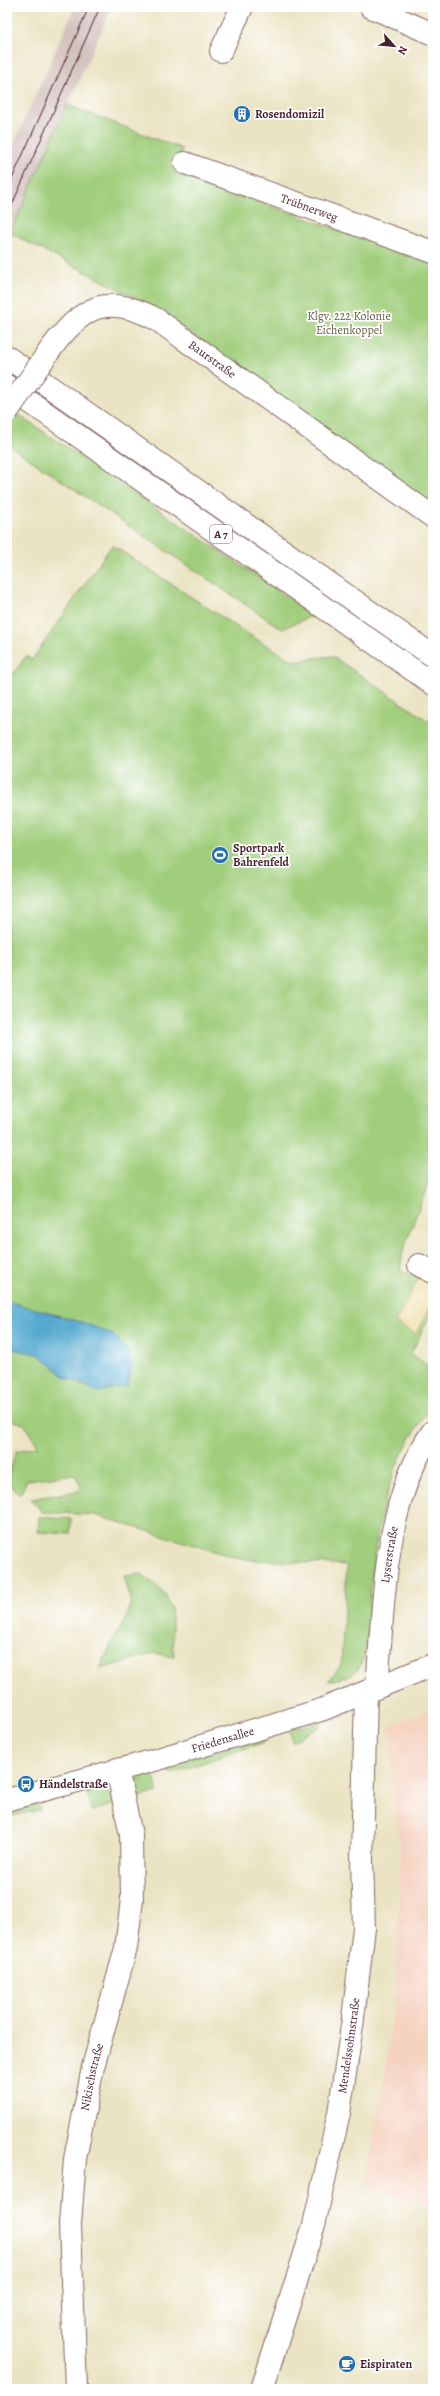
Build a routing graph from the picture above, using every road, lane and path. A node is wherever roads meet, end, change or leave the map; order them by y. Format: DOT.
graph roads {
  1 [pos="242,7"];
  2 [pos="371,7"];
  3 [pos="433,34"];
  4 [pos="221,51"];
  5 [pos="185,163"];
  6 [pos="433,252"];
  7 [pos="7,356"];
  8 [pos="7,386"];
  9 [pos="7,412"];
  10 [pos="433,517"];
  11 [pos="433,656"];
  12 [pos="433,684"];
  13 [pos="433,1431"];
  14 [pos="433,1665"];
  15 [pos="371,1689"];
  16 [pos="117,1769"];
  17 [pos="7,1800"];
  18 [pos="76,2389"];
  19 [pos="262,2389"];
  1 -- 4 [label="main road"];
  2 -- 3 [label="main road"];
  5 -- 6 [label="main road, Trübnerweg"];
  7 -- 11 [label="main road, A 7"];
  8 -- 12 [label="main road, A 7"];
  9 -- 10 [label="main road, Baurstraße, bridge"];
  13 -- 15 [label="main road, Lyserstraße"];
  14 -- 15 [label="main road, Friedensallee"];
  15 -- 16 [label="main road, Friedensallee"];
  15 -- 19 [label="main road, Mendelssohnstraße"];
  16 -- 17 [label="main road, Friedensallee"];
  16 -- 18 [label="main road, Nikischstraße"];
}
